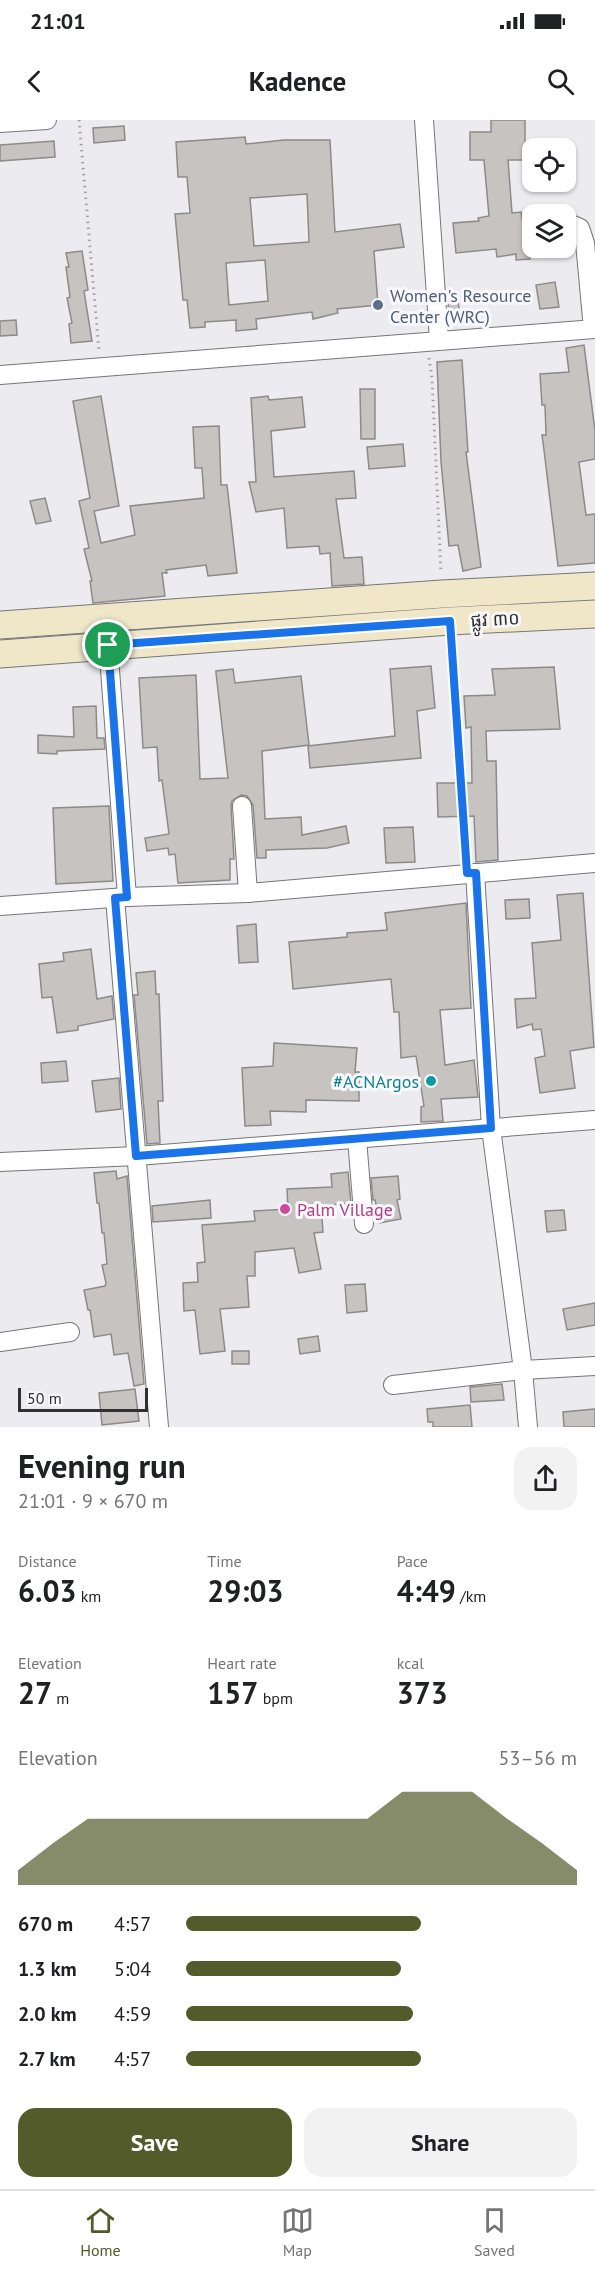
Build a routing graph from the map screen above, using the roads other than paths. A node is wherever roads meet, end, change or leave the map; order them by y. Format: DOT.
graph roads {
  1 [pos="47,120"];
  2 [pos="424,120"];
  3 [pos="0,123"];
  4 [pos="576,226"];
  5 [pos="594,329"];
  6 [pos="433,341"];
  7 [pos="0,375"];
  8 [pos="595,586"];
  9 [pos="595,614"];
  10 [pos="106,616"];
  11 [pos="0,625"];
  12 [pos="108,645"];
  13 [pos="0,654"];
  14 [pos="242,806"];
  15 [pos="595,863"];
  16 [pos="471,873"];
  17 [pos="248,893"];
  18 [pos="121,897"];
  19 [pos="0,906"];
  20 [pos="595,1120"];
  21 [pos="491,1128"];
  22 [pos="357,1139"];
  23 [pos="136,1156"];
  24 [pos="0,1162"];
  25 [pos="364,1224"];
  26 [pos="70,1332"];
  27 [pos="0,1342"];
  28 [pos="595,1366"];
  29 [pos="523,1370"];
  30 [pos="393,1385"];
  31 [pos="159,1427"];
  32 [pos="528,1427"];
  1 -- 3 [label="street"];
  2 -- 6 [label="street"];
  4 -- 5 [label="street"];
  5 -- 6 [label="street"];
  6 -- 7 [label="street"];
  8 -- 10 [label="street, ផ្លូវ ៣០"];
  9 -- 12 [label="street, ផ្លូវ ៣០"];
  10 -- 11 [label="street, ផ្លូវ ៣០"];
  10 -- 12 [label="street"];
  12 -- 13 [label="street, ផ្លូវ ៣០"];
  12 -- 18 [label="street"];
  14 -- 17 [label="street"];
  15 -- 16 [label="street"];
  16 -- 17 [label="street"];
  16 -- 21 [label="street"];
  17 -- 18 [label="street"];
  18 -- 19 [label="street"];
  18 -- 23 [label="street"];
  20 -- 21 [label="street"];
  21 -- 22 [label="street"];
  21 -- 29 [label="street"];
  22 -- 23 [label="street"];
  22 -- 25 [label="street"];
  23 -- 24 [label="street"];
  23 -- 31 [label="street"];
  26 -- 27 [label="street"];
  28 -- 29 [label="street"];
  29 -- 30 [label="street"];
  29 -- 32 [label="street"];
}
